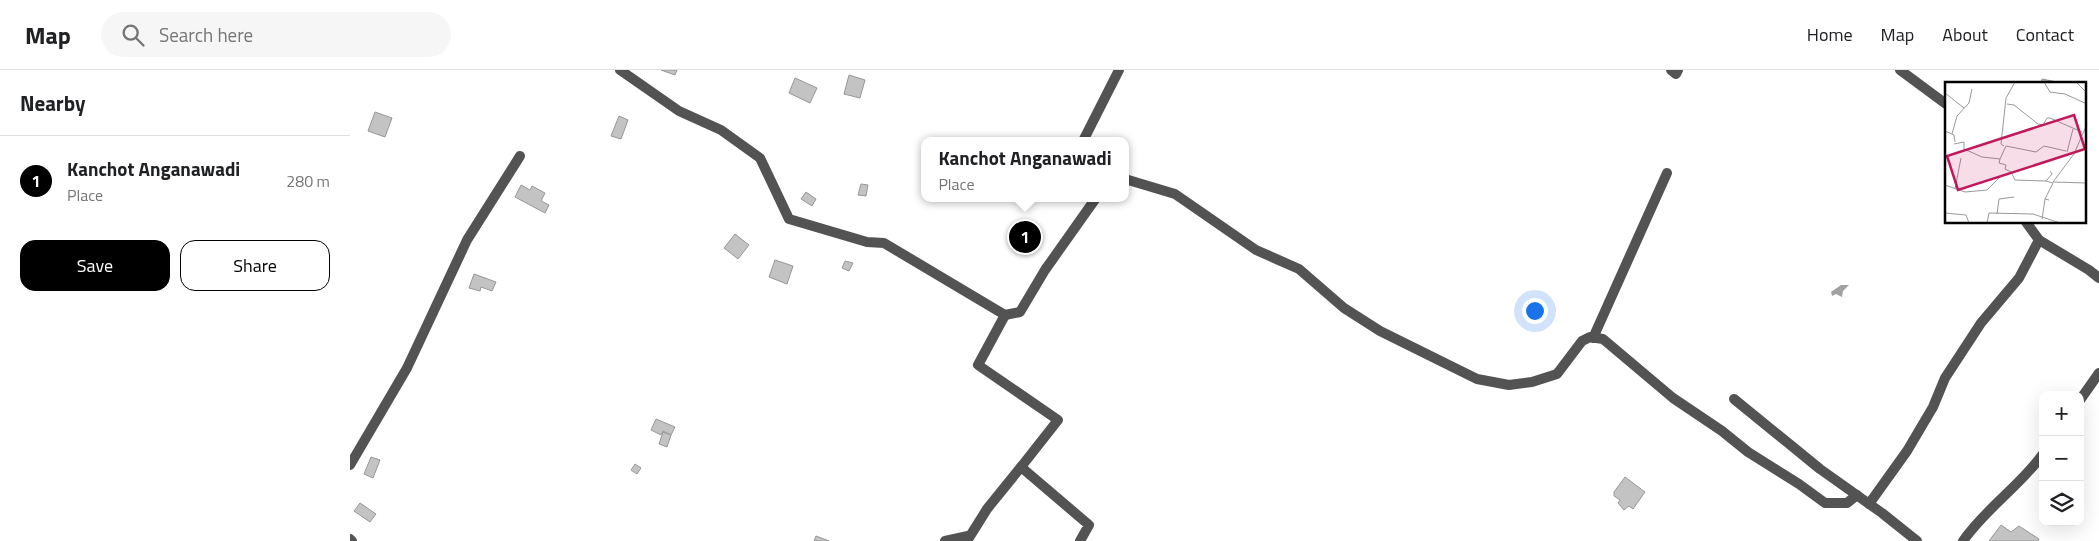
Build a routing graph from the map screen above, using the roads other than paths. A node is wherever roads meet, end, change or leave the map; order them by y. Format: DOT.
graph roads {
  1 [pos="620,70"];
  2 [pos="1119,70"];
  3 [pos="1671,70"];
  4 [pos="1678,70"];
  5 [pos="1900,70"];
  6 [pos="1945,103"];
  7 [pos="1085,137"];
  8 [pos="520,156"];
  9 [pos="1667,173"];
  10 [pos="1129,180"];
  11 [pos="1093,202"];
  12 [pos="2027,224"];
  13 [pos="2039,240"];
  14 [pos="2099,278"];
  15 [pos="1005,315"];
  16 [pos="1593,338"];
  17 [pos="2099,373"];
  18 [pos="2084,394"];
  19 [pos="1734,398"];
  20 [pos="2039,460"];
  21 [pos="350,465"];
  22 [pos="1022,467"];
  23 [pos="1857,495"];
  24 [pos="1869,504"];
  25 [pos="967,538"];
  26 [pos="945,541"];
  27 [pos="1080,541"];
  28 [pos="1917,541"];
  29 [pos="1964,541"];
  1 -- 15 [label="street"];
  2 -- 7 [label="street"];
  3 -- 4 [label="street"];
  5 -- 6 [label="street"];
  8 -- 21 [label="street"];
  9 -- 16 [label="street"];
  10 -- 16 [label="street"];
  11 -- 15 [label="street"];
  12 -- 13 [label="street"];
  13 -- 14 [label="street"];
  13 -- 24 [label="street"];
  15 -- 22 [label="street"];
  16 -- 23 [label="street"];
  17 -- 18 [label="street"];
  19 -- 23 [label="street"];
  20 -- 29 [label="street"];
  22 -- 25 [label="street"];
  22 -- 27 [label="street"];
  23 -- 24 [label="street"];
  24 -- 28 [label="street"];
  25 -- 26 [label="street"];
}
